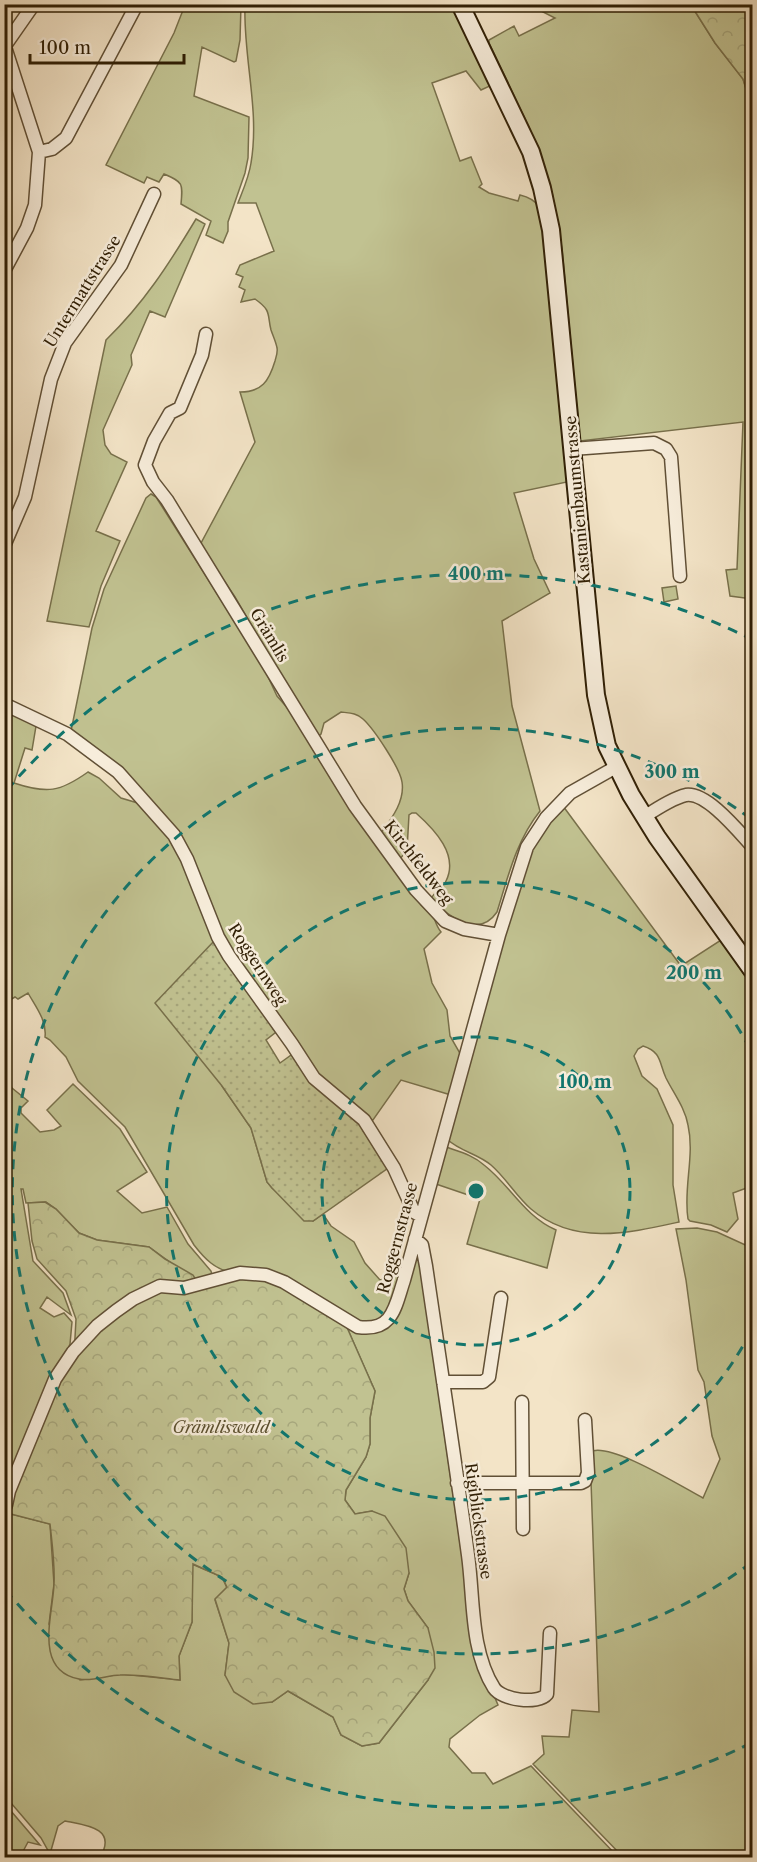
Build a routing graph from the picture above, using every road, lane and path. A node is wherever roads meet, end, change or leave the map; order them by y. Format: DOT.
graph roads {
  1 [pos="34,4"];
  2 [pos="137,4"];
  3 [pos="460,4"];
  4 [pos="5,45"];
  5 [pos="39,152"];
  6 [pos="154,194"];
  7 [pos="4,271"];
  8 [pos="206,334"];
  9 [pos="572,449"];
  10 [pos="4,546"];
  11 [pos="680,576"];
  12 [pos="4,704"];
  13 [pos="616,767"];
  14 [pos="355,806"];
  15 [pos="644,817"];
  16 [pos="753,846"];
  17 [pos="499,935"];
  18 [pos="753,970"];
  19 [pos="421,1216"];
  20 [pos="415,1239"];
  21 [pos="501,1298"];
  22 [pos="442,1382"];
  23 [pos="522,1402"];
  24 [pos="585,1420"];
  25 [pos="457,1483"];
  26 [pos="522,1483"];
  27 [pos="5,1505"];
  28 [pos="523,1529"];
  29 [pos="550,1632"];
  1 -- 4 [label="street"];
  2 -- 5 [label="street"];
  3 -- 9 [label="street, Kastanienbaumstrasse"];
  4 -- 5 [label="street"];
  5 -- 7 [label="street"];
  6 -- 10 [label="street, Untermattstrasse"];
  8 -- 14 [label="street, Grämlis"];
  9 -- 11 [label="street"];
  9 -- 13 [label="street, Kastanienbaumstrasse"];
  12 -- 19 [label="street, Roggernweg"];
  13 -- 15 [label="street, Kastanienbaumstrasse"];
  13 -- 17 [label="street, Roggernstrasse"];
  14 -- 17 [label="street, Kirchfeldweg"];
  15 -- 16 [label="street"];
  15 -- 18 [label="street, Kastanienbaumstrasse"];
  17 -- 19 [label="street, Roggernstrasse"];
  19 -- 20 [label="street, Roggernstrasse"];
  20 -- 22 [label="street, Rigiblickstrasse"];
  20 -- 27 [label="street, Roggernstrasse"];
  21 -- 22 [label="street"];
  22 -- 25 [label="street, Rigiblickstrasse"];
  23 -- 26 [label="street"];
  24 -- 26 [label="street"];
  25 -- 26 [label="street"];
  25 -- 29 [label="street, Rigiblickstrasse"];
  26 -- 28 [label="street"];
}
